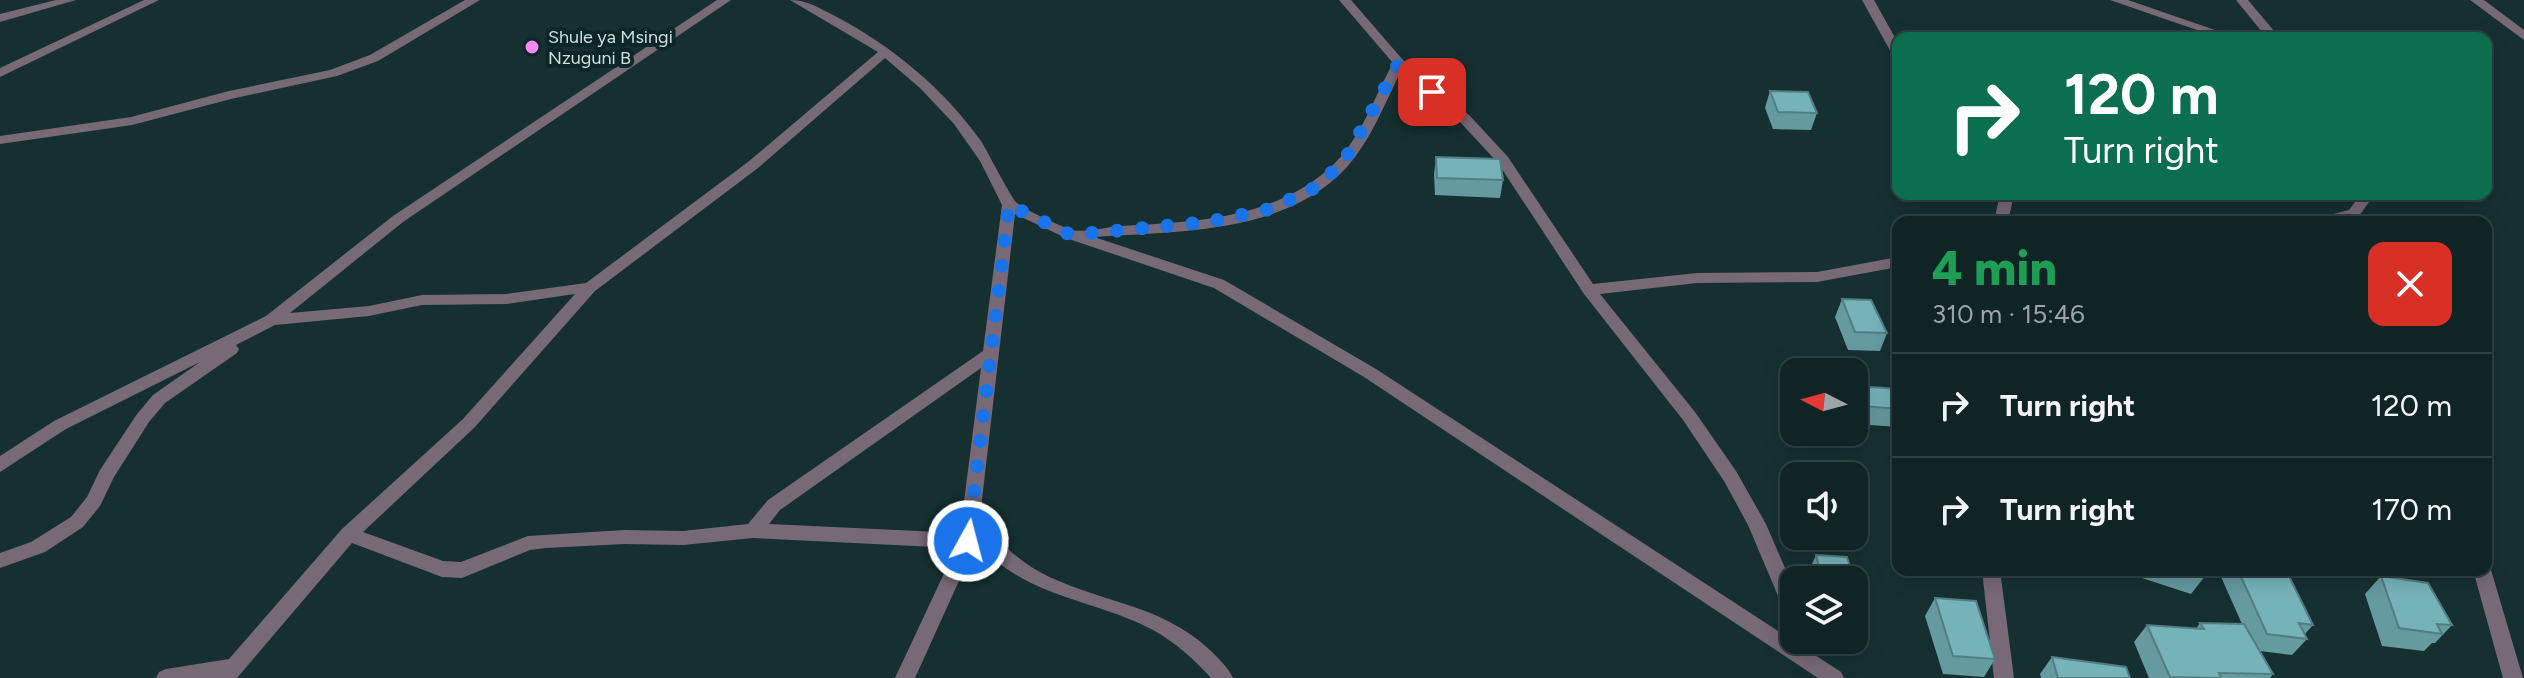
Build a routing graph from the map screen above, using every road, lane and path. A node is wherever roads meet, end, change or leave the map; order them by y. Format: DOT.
graph roads {
  1 [pos="70,0"];
  2 [pos="153,0"];
  3 [pos="474,0"];
  4 [pos="725,0"];
  5 [pos="796,0"];
  6 [pos="1345,0"];
  7 [pos="1868,0"];
  8 [pos="2116,0"];
  9 [pos="2242,0"];
  10 [pos="2476,0"];
  11 [pos="0,18"];
  12 [pos="2214,32"];
  13 [pos="2269,32"];
  14 [pos="2523,34"];
  15 [pos="1892,43"];
  16 [pos="885,52"];
  17 [pos="1399,63"];
  18 [pos="0,73"];
  19 [pos="0,140"];
  20 [pos="2362,200"];
  21 [pos="1009,205"];
  22 [pos="2346,216"];
  23 [pos="1071,235"];
  24 [pos="1892,263"];
  25 [pos="590,287"];
  26 [pos="1589,290"];
  27 [pos="272,320"];
  28 [pos="990,354"];
  29 [pos="0,465"];
  30 [pos="971,518"];
  31 [pos="753,531"];
  32 [pos="349,534"];
  33 [pos="968,541"];
  34 [pos="0,561"];
  35 [pos="1992,576"];
  36 [pos="2484,576"];
  37 [pos="1780,578"];
  38 [pos="1780,632"];
  39 [pos="1812,654"];
  40 [pos="230,672"];
  41 [pos="166,678"];
  42 [pos="905,678"];
  43 [pos="1223,678"];
  44 [pos="1834,678"];
  45 [pos="2004,678"];
  46 [pos="2513,678"];
  1 -- 11 [label="street"];
  2 -- 18 [label="street"];
  3 -- 19 [label="street"];
  4 -- 27 [label="street"];
  5 -- 16 [label="street"];
  6 -- 17 [label="street"];
  7 -- 15 [label="street"];
  8 -- 12 [label="street"];
  9 -- 13 [label="street"];
  10 -- 14 [label="street"];
  16 -- 21 [label="street"];
  16 -- 25 [label="street"];
  17 -- 23 [label="street"];
  17 -- 26 [label="street"];
  20 -- 22 [label="street"];
  21 -- 23 [label="street"];
  21 -- 28 [label="street"];
  23 -- 38 [label="street"];
  24 -- 26 [label="street"];
  25 -- 27 [label="street"];
  25 -- 32 [label="street"];
  26 -- 37 [label="street"];
  27 -- 29 [label="street"];
  27 -- 34 [label="street"];
  28 -- 30 [label="street"];
  28 -- 31 [label="street"];
  30 -- 33 [label="street"];
  30 -- 43 [label="street"];
  31 -- 32 [label="street"];
  31 -- 33 [label="street"];
  32 -- 40 [label="street"];
  33 -- 42 [label="street"];
  35 -- 45 [label="street"];
  36 -- 46 [label="street"];
  39 -- 44 [label="street"];
  40 -- 41 [label="street"];
}
